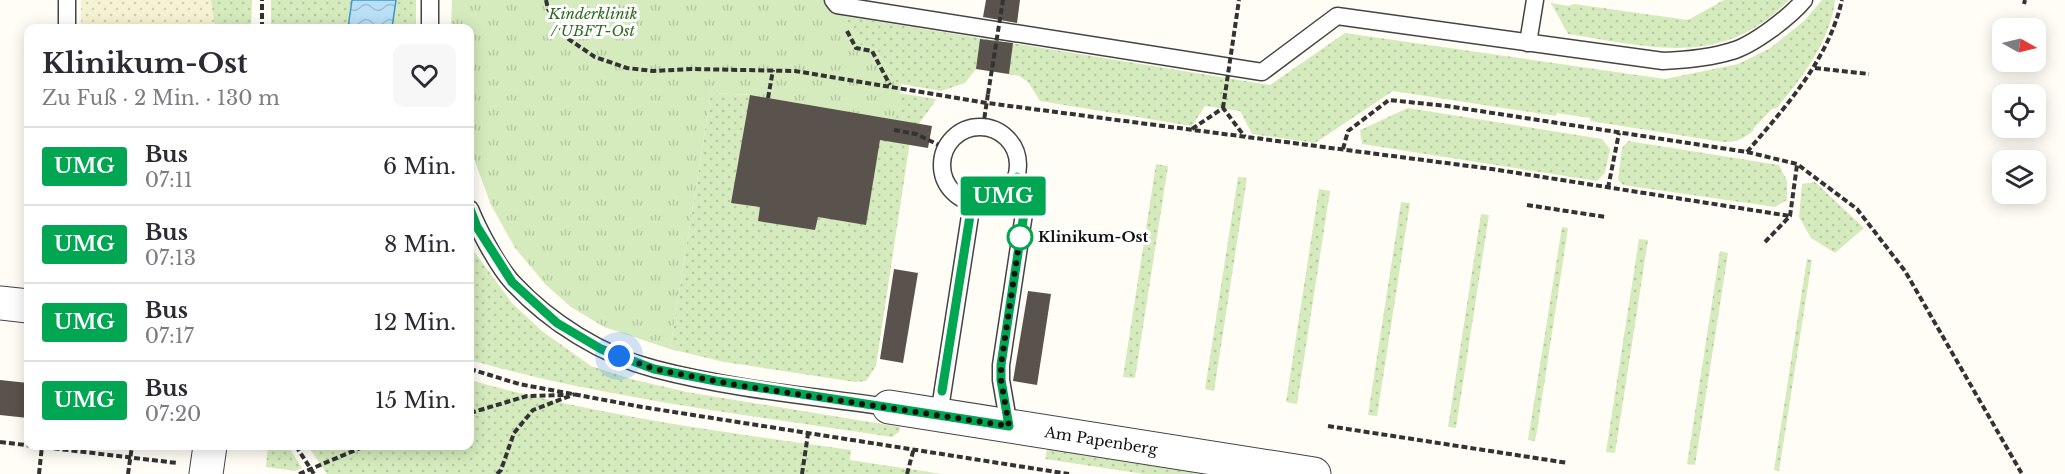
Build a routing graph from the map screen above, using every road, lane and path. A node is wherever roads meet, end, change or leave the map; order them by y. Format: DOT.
graph roads {
  1 [pos="67,0"];
  2 [pos="262,0"];
  3 [pos="430,0"];
  4 [pos="546,0"];
  5 [pos="833,0"];
  6 [pos="1003,0"];
  7 [pos="1239,0"];
  8 [pos="1535,0"];
  9 [pos="1804,0"];
  10 [pos="1842,0"];
  11 [pos="842,22"];
  12 [pos="67,24"];
  13 [pos="262,24"];
  14 [pos="430,24"];
  15 [pos="1528,43"];
  16 [pos="1815,68"];
  17 [pos="773,70"];
  18 [pos="1869,74"];
  19 [pos="891,86"];
  20 [pos="768,98"];
  21 [pos="987,103"];
  22 [pos="1222,108"];
  23 [pos="983,127"];
  24 [pos="1191,129"];
  25 [pos="894,130"];
  26 [pos="1619,133"];
  27 [pos="1246,137"];
  28 [pos="945,148"];
  29 [pos="1343,149"];
  30 [pos="1747,152"];
  31 [pos="1797,164"];
  32 [pos="1017,177"];
  33 [pos="1608,188"];
  34 [pos="972,203"];
  35 [pos="1527,205"];
  36 [pos="1790,216"];
  37 [pos="1606,217"];
  38 [pos="474,219"];
  39 [pos="1765,242"];
  40 [pos="0,303"];
  41 [pos="24,306"];
  42 [pos="474,370"];
  43 [pos="575,394"];
  44 [pos="889,407"];
  45 [pos="474,412"];
  46 [pos="939,415"];
  47 [pos="1009,426"];
  48 [pos="1328,426"];
  49 [pos="808,434"];
  50 [pos="0,442"];
  51 [pos="24,444"];
  52 [pos="914,449"];
  53 [pos="42,450"];
  54 [pos="71,450"];
  55 [pos="131,450"];
  56 [pos="299,450"];
  57 [pos="355,450"];
  58 [pos="130,458"];
  59 [pos="208,462"];
  60 [pos="1568,463"];
  61 [pos="310,468"];
  62 [pos="39,474"];
  63 [pos="128,474"];
  64 [pos="299,474"];
  65 [pos="314,474"];
  66 [pos="497,474"];
  67 [pos="802,474"];
  68 [pos="907,474"];
  69 [pos="1069,474"];
  70 [pos="1314,474"];
  71 [pos="2022,474"];
  1 -- 12 [label="lane"];
  2 -- 13 [label="path"];
  3 -- 14 [label="lane"];
  4 -- 17 [label="path"];
  5 -- 15 [label="lane"];
  6 -- 21 [label="path, bridge"];
  7 -- 22 [label="path, bridge"];
  8 -- 15 [label="lane"];
  9 -- 15 [label="lane"];
  10 -- 16 [label="path"];
  11 -- 19 [label="path"];
  16 -- 18 [label="path"];
  16 -- 30 [label="path"];
  17 -- 19 [label="path"];
  17 -- 20 [label="path"];
  19 -- 21 [label="path"];
  21 -- 23 [label="path"];
  21 -- 24 [label="path"];
  22 -- 24 [label="path"];
  22 -- 27 [label="path"];
  23 -- 28 [label="lane"];
  23 -- 32 [label="lane"];
  24 -- 27 [label="path"];
  25 -- 28 [label="path"];
  26 -- 29 [label="path"];
  26 -- 30 [label="path"];
  26 -- 33 [label="path"];
  27 -- 29 [label="path"];
  28 -- 34 [label="lane"];
  29 -- 33 [label="path"];
  30 -- 31 [label="path"];
  31 -- 36 [label="path"];
  31 -- 71 [label="path"];
  32 -- 34 [label="lane"];
  32 -- 47 [label="lane"];
  33 -- 36 [label="path"];
  34 -- 46 [label="lane"];
  35 -- 37 [label="path"];
  36 -- 39 [label="path"];
  38 -- 44 [label="lane"];
  40 -- 41 [label="street"];
  42 -- 43 [label="path"];
  43 -- 45 [label="path"];
  43 -- 49 [label="path"];
  43 -- 66 [label="path"];
  44 -- 46 [label="street, Am Papenberg"];
  46 -- 47 [label="street, Am Papenberg"];
  47 -- 70 [label="street, Am Papenberg"];
  48 -- 60 [label="path"];
  49 -- 52 [label="path"];
  49 -- 67 [label="path"];
  50 -- 51 [label="path"];
  52 -- 68 [label="path"];
  52 -- 69 [label="path"];
  53 -- 62 [label="path"];
  54 -- 58 [label="path"];
  55 -- 58 [label="path"];
  56 -- 61 [label="path"];
  57 -- 61 [label="path"];
  58 -- 59 [label="path"];
  58 -- 63 [label="path"];
  61 -- 64 [label="path"];
  61 -- 65 [label="path"];
}
